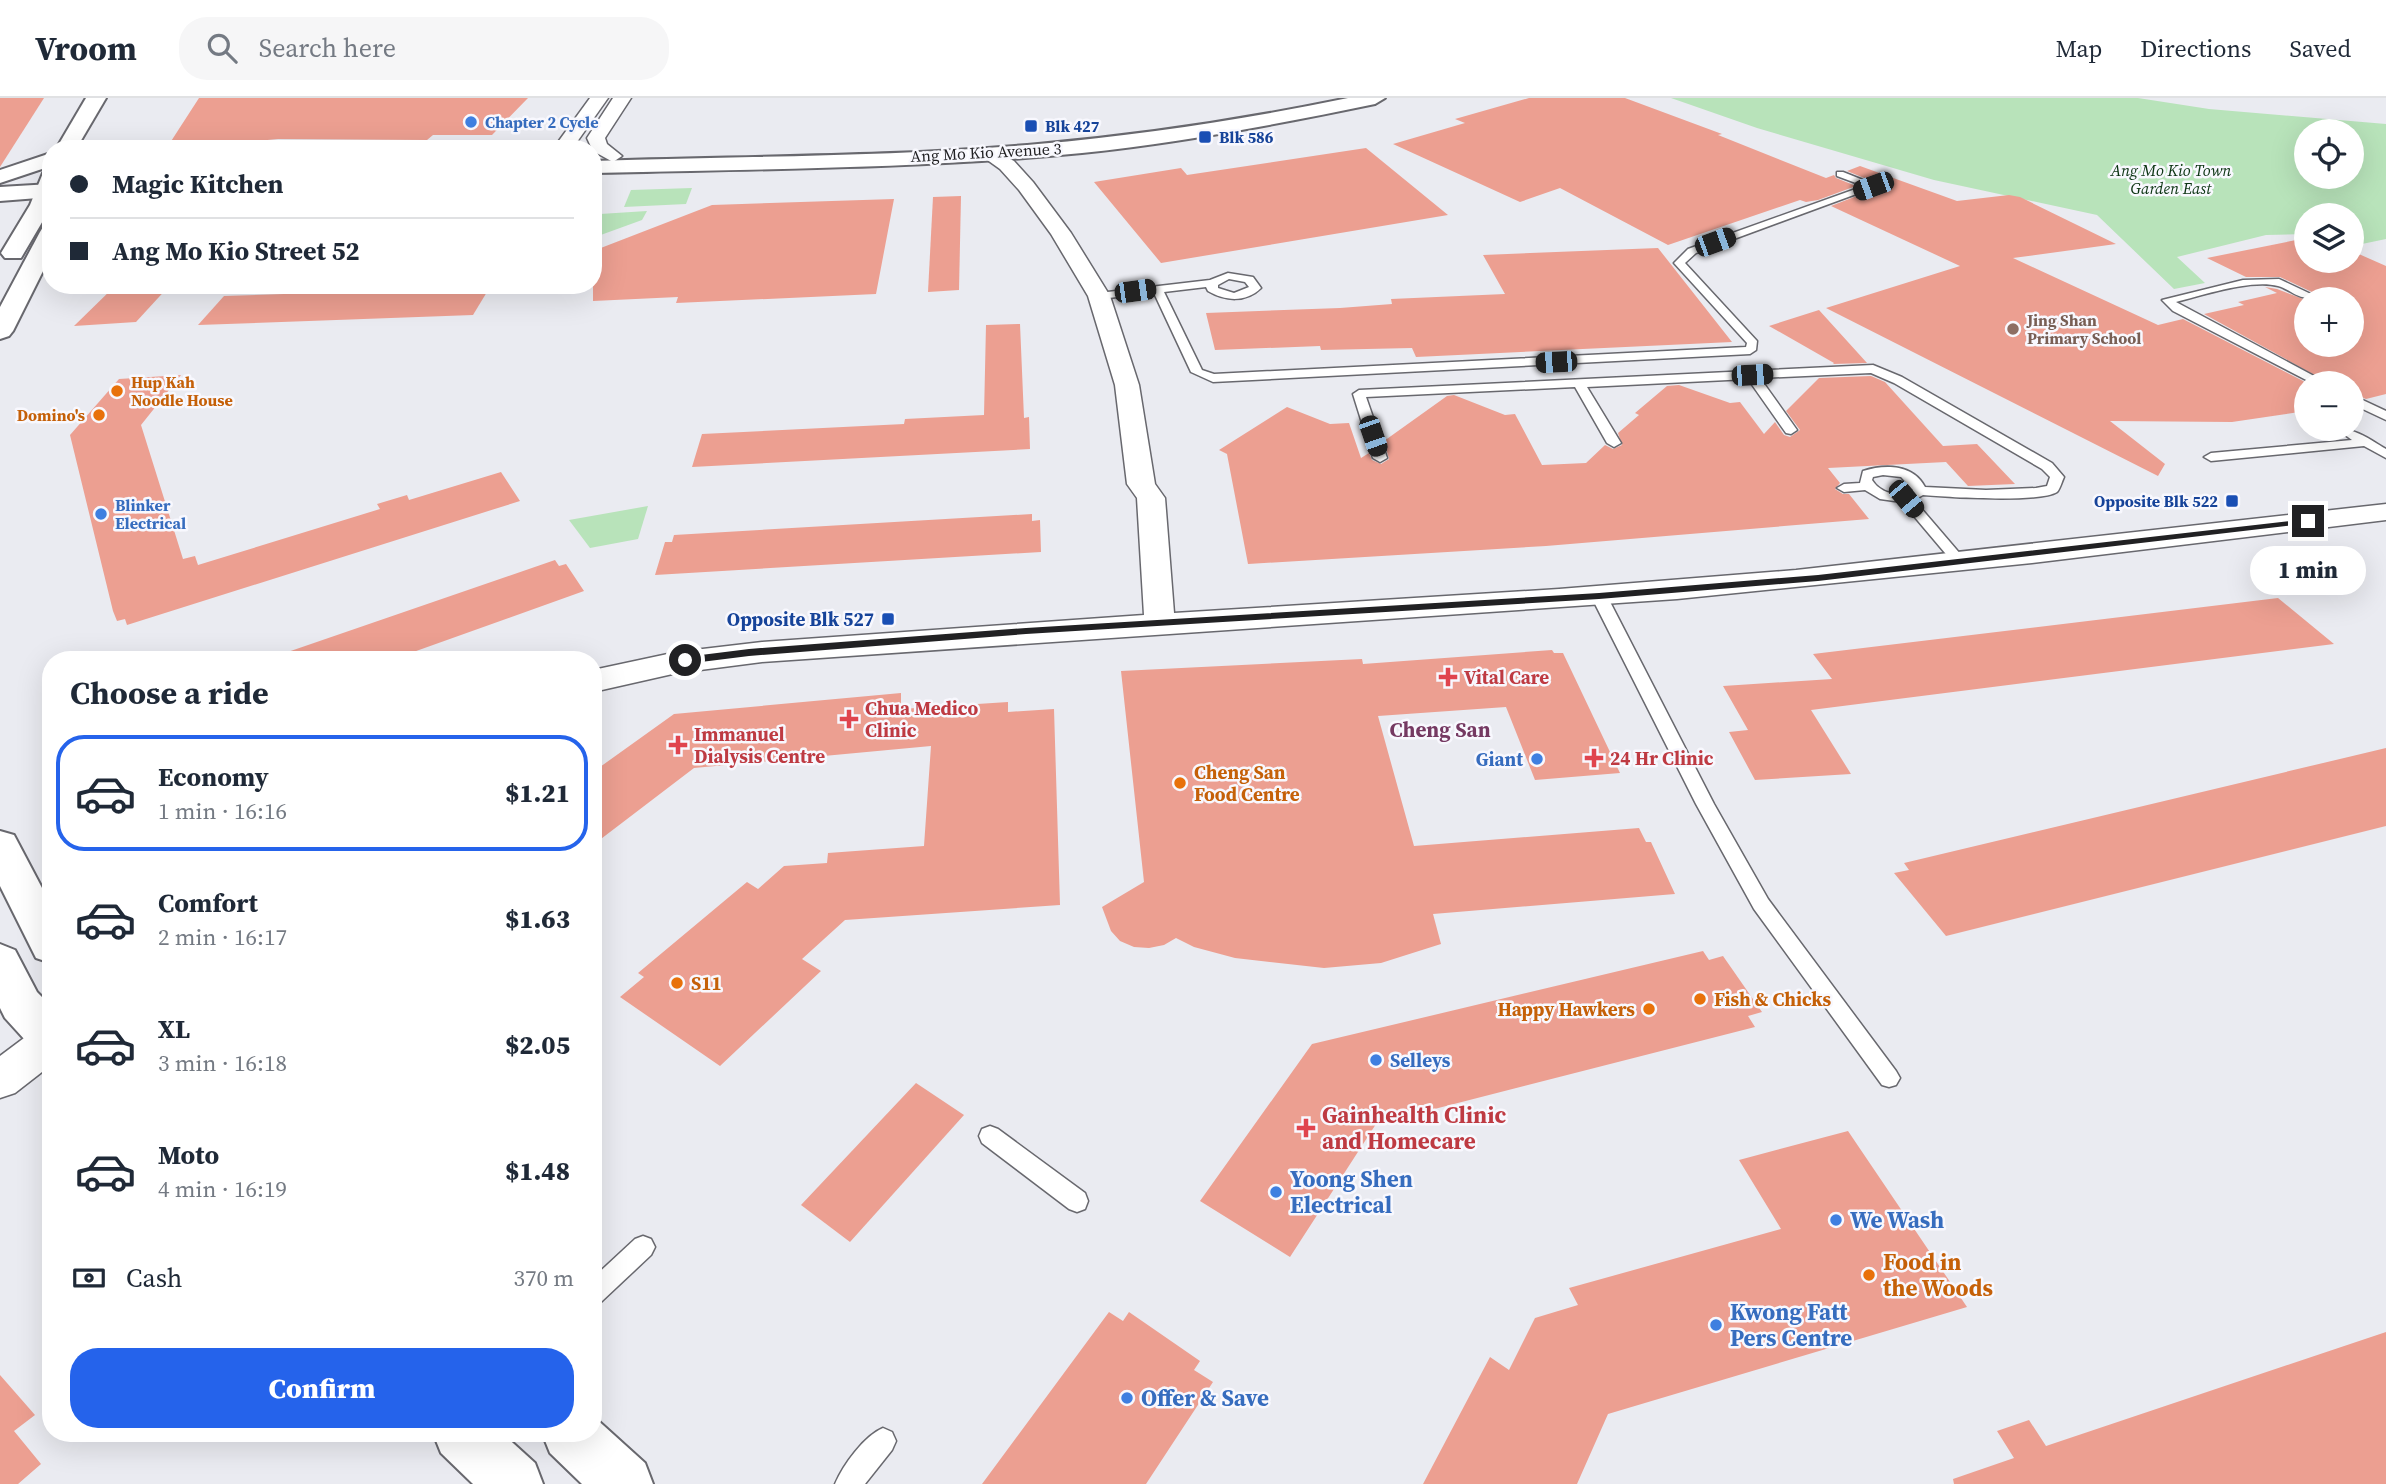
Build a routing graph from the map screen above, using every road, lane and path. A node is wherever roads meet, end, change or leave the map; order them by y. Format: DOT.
graph roads {
  1 [pos="96,98"];
  2 [pos="117,98"];
  3 [pos="599,98"];
  4 [pos="622,98"];
  5 [pos="1303,98"];
  6 [pos="1375,98"];
  7 [pos="95,139"];
  8 [pos="71,140"];
  9 [pos="569,140"];
  10 [pos="597,140"];
  11 [pos="1059,148"];
  12 [pos="988,154"];
  13 [pos="603,156"];
  14 [pos="42,162"];
  15 [pos="602,167"];
  16 [pos="1840,174"];
  17 [pos="0,177"];
  18 [pos="0,183"];
  19 [pos="1023,183"];
  20 [pos="42,184"];
  21 [pos="42,186"];
  22 [pos="0,194"];
  23 [pos="42,199"];
  24 [pos="42,249"];
  25 [pos="0,277"];
  26 [pos="1212,283"];
  27 [pos="1157,288"];
  28 [pos="2294,289"];
  29 [pos="1099,296"];
  30 [pos="0,331"];
  31 [pos="2298,371"];
  32 [pos="1752,375"];
  33 [pos="1578,383"];
  34 [pos="2386,401"];
  35 [pos="2366,406"];
  36 [pos="2386,416"];
  37 [pos="1791,430"];
  38 [pos="2364,440"];
  39 [pos="2369,442"];
  40 [pos="1614,443"];
  41 [pos="2386,454"];
  42 [pos="2211,457"];
  43 [pos="1380,458"];
  44 [pos="1868,486"];
  45 [pos="1844,488"];
  46 [pos="1920,491"];
  47 [pos="1906,499"];
  48 [pos="2386,512"];
  49 [pos="1961,563"];
  50 [pos="1599,596"];
  51 [pos="1151,623"];
  52 [pos="602,679"];
  53 [pos="0,846"];
  54 [pos="42,928"];
  55 [pos="0,962"];
  56 [pos="42,1029"];
  57 [pos="42,1046"];
  58 [pos="1889,1078"];
  59 [pos="0,1080"];
  60 [pos="990,1136"];
  61 [pos="1077,1201"];
  62 [pos="643,1247"];
  63 [pos="602,1286"];
  64 [pos="883,1441"];
  65 [pos="470,1442"];
  66 [pos="580,1442"];
  67 [pos="514,1484"];
  68 [pos="624,1484"];
  69 [pos="848,1484"];
  1 -- 8 [label="main road"];
  2 -- 7 [label="main road"];
  3 -- 9 [label="street"];
  4 -- 10 [label="street"];
  5 -- 13 [label="main road, Ang Mo Kio Avenue 3"];
  6 -- 11 [label="main road, Ang Mo Kio Avenue 3"];
  11 -- 12 [label="main road, Ang Mo Kio Avenue 3"];
  11 -- 19 [label="street"];
  12 -- 15 [label="main road, Ang Mo Kio Avenue 3"];
  12 -- 19 [label="street"];
  14 -- 17 [label="main road"];
  16 -- 27 [label="lane"];
  18 -- 20 [label="main road"];
  19 -- 29 [label="street"];
  21 -- 22 [label="main road"];
  23 -- 25 [label="main road"];
  24 -- 30 [label="main road"];
  26 -- 27 [label="lane"];
  27 -- 29 [label="lane"];
  28 -- 31 [label="lane"];
  29 -- 51 [label="street"];
  32 -- 33 [label="lane"];
  32 -- 37 [label="lane"];
  32 -- 46 [label="lane"];
  33 -- 40 [label="lane"];
  33 -- 43 [label="lane"];
  34 -- 35 [label="lane"];
  35 -- 36 [label="lane"];
  38 -- 39 [label="lane"];
  39 -- 41 [label="lane"];
  39 -- 42 [label="lane"];
  44 -- 45 [label="lane"];
  44 -- 46 [label="lane"];
  44 -- 47 [label="lane"];
  46 -- 47 [label="lane"];
  47 -- 49 [label="lane"];
  48 -- 49 [label="street"];
  49 -- 50 [label="street"];
  50 -- 51 [label="street"];
  50 -- 58 [label="lane"];
  51 -- 52 [label="street"];
  53 -- 54 [label="main road"];
  55 -- 56 [label="main road"];
  57 -- 59 [label="street"];
  60 -- 61 [label="lane"];
  62 -- 63 [label="lane"];
  64 -- 69 [label="lane"];
  65 -- 67 [label="main road"];
  66 -- 68 [label="main road"];
}
